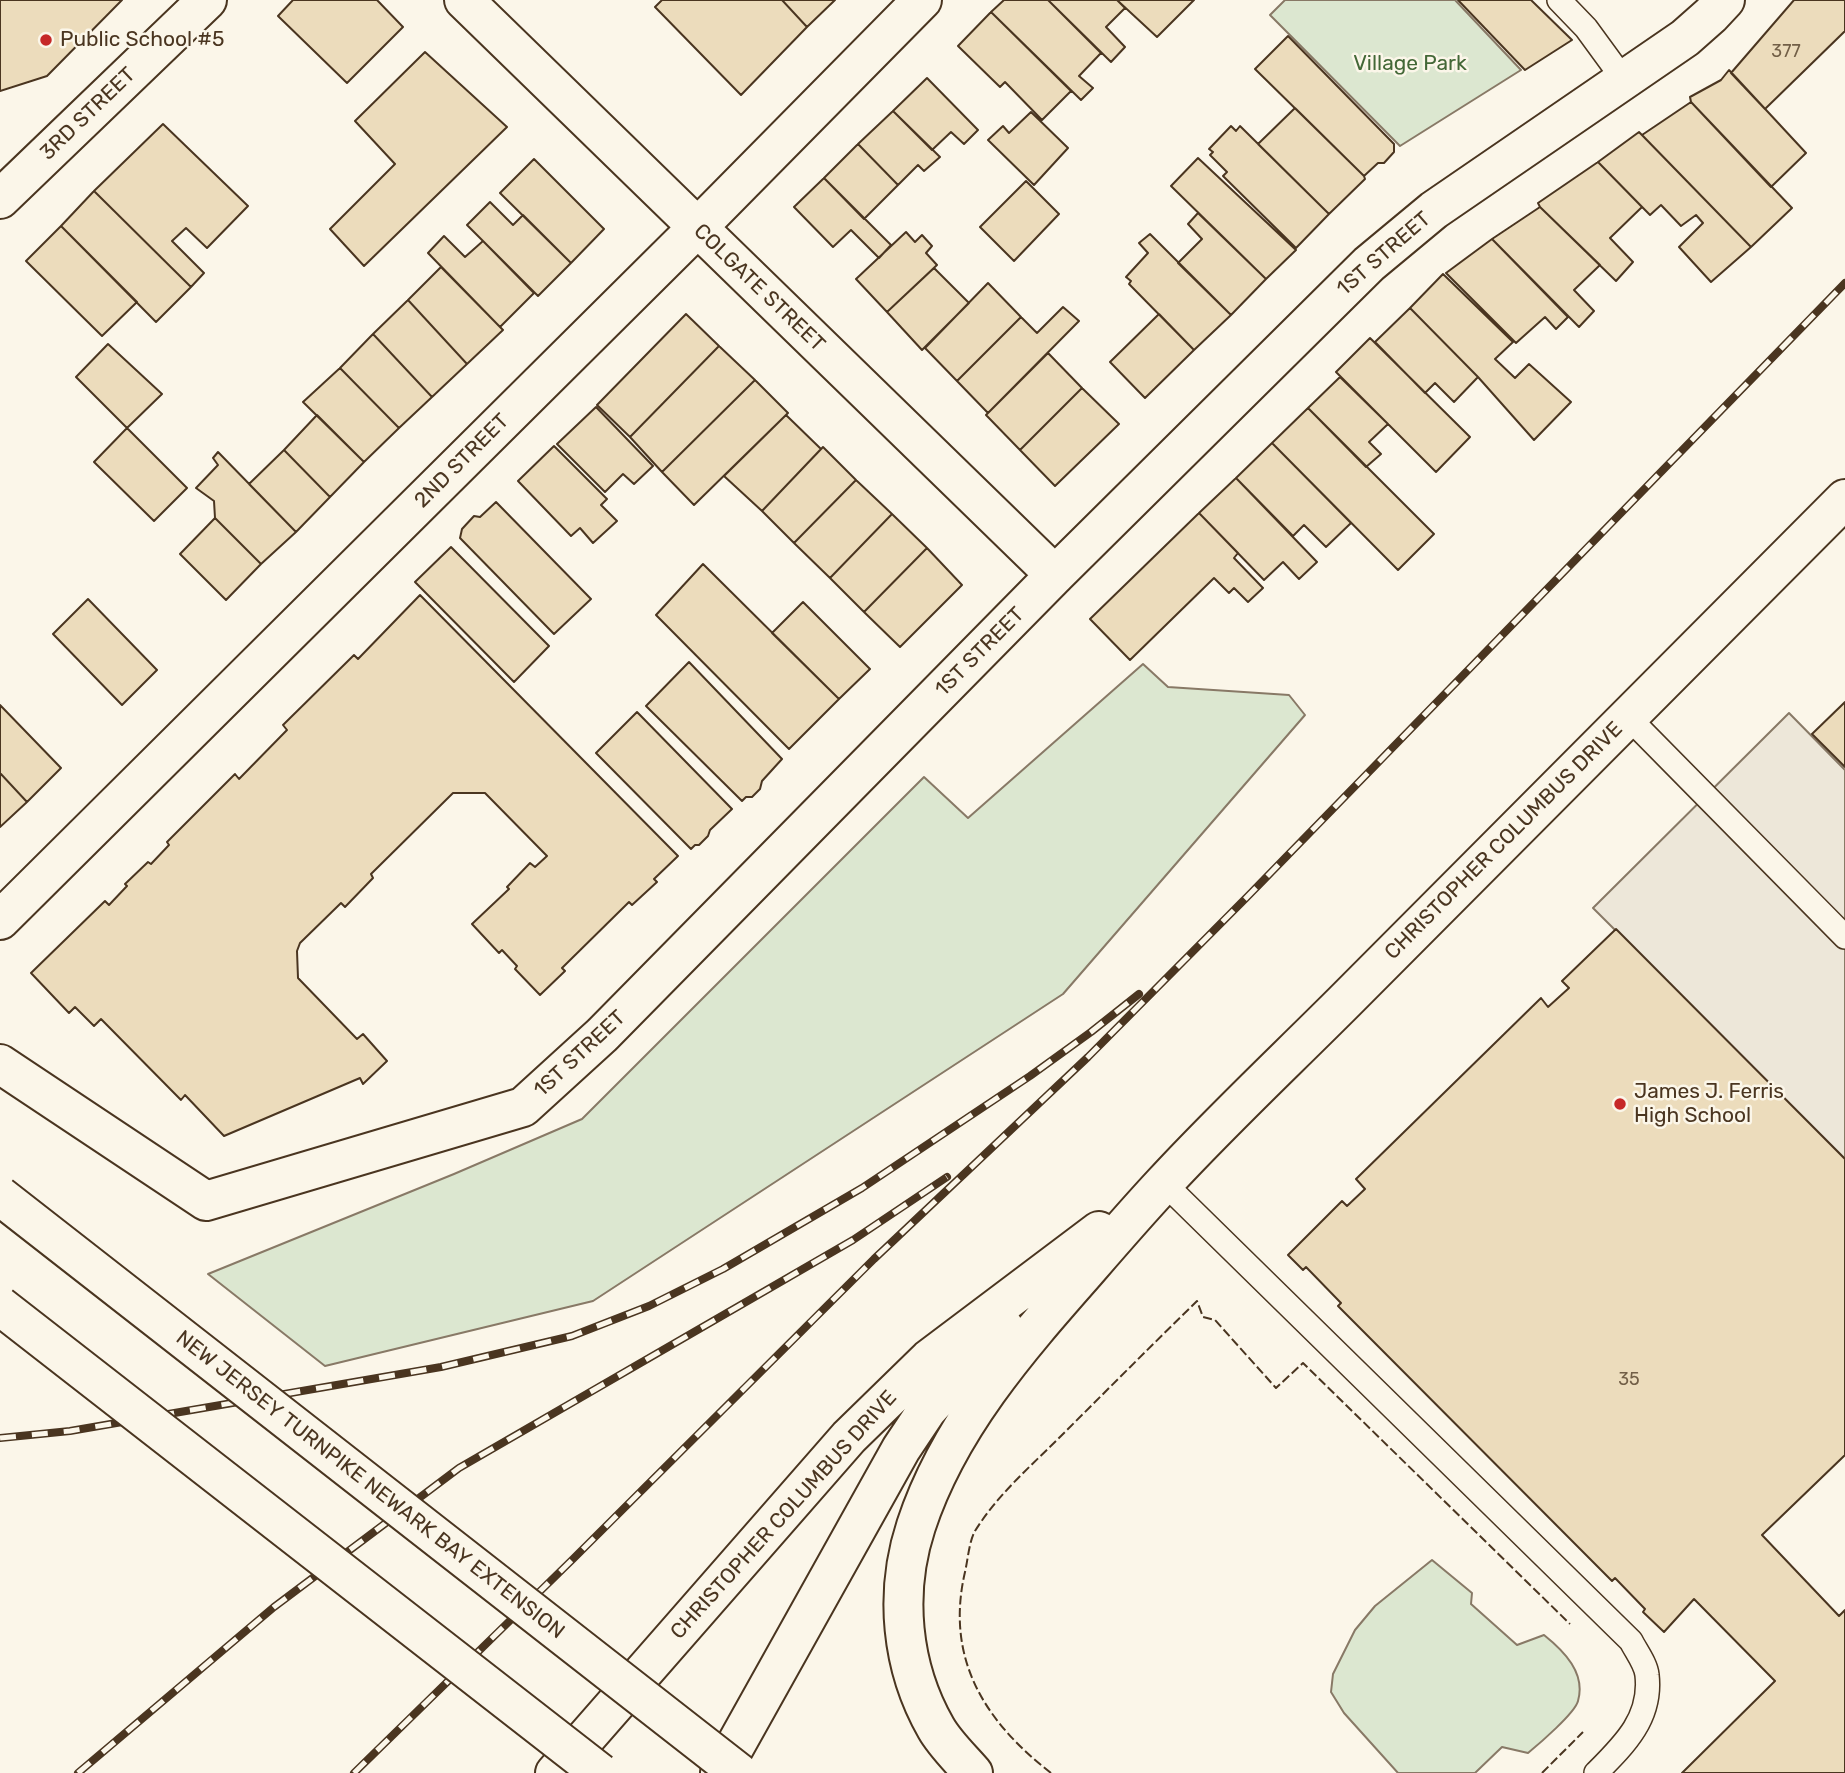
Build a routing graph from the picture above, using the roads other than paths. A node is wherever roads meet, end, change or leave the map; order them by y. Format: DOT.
graph roads {
  1 [pos="207,0"];
  2 [pos="464,0"];
  3 [pos="922,0"];
  4 [pos="1559,0"];
  5 [pos="1725,0"];
  6 [pos="1624,80"];
  7 [pos="0,199"];
  8 [pos="697,228"];
  9 [pos="1845,499"];
  10 [pos="1055,575"];
  11 [pos="1628,717"];
  12 [pos="0,920"];
  13 [pos="1845,937"];
  14 [pos="0,1064"];
  15 [pos="1164,1183"];
  16 [pos="0,1196"];
  17 [pos="1068,1255"];
  18 [pos="0,1306"];
  19 [pos="555,1773"];
  20 [pos="600,1773"];
  21 [pos="720,1773"];
  22 [pos="739,1773"];
  23 [pos="973,1773"];
  24 [pos="1596,1773"];
  1 -- 7 [label="main road, 3RD STREET"];
  2 -- 8 [label="main road, COLGATE STREET"];
  3 -- 8 [label="main road, 2ND STREET"];
  4 -- 6 [label="lane"];
  5 -- 6 [label="main road, 1ST STREET"];
  6 -- 10 [label="main road, 1ST STREET"];
  8 -- 10 [label="main road, COLGATE STREET"];
  8 -- 12 [label="main road, 2ND STREET"];
  9 -- 11 [label="main road, CHRISTOPHER COLUMBUS DRIVE"];
  10 -- 14 [label="main road, 1ST STREET"];
  11 -- 13 [label="lane"];
  11 -- 15 [label="main road, CHRISTOPHER COLUMBUS DRIVE"];
  15 -- 17 [label="main road, CHRISTOPHER COLUMBUS DRIVE"];
  15 -- 23 [label="main road, CHRISTOPHER COLUMBUS DRIVE"];
  15 -- 24 [label="lane"];
  16 -- 22 [label="main road, NEW JERSEY TURNPIKE NEWARK BAY EXTENSION, bridge"];
  17 -- 19 [label="main road, CHRISTOPHER COLUMBUS DRIVE"];
  17 -- 21 [label="main road, CHRISTOPHER COLUMBUS DRIVE"];
  18 -- 20 [label="main road, bridge"];
}
